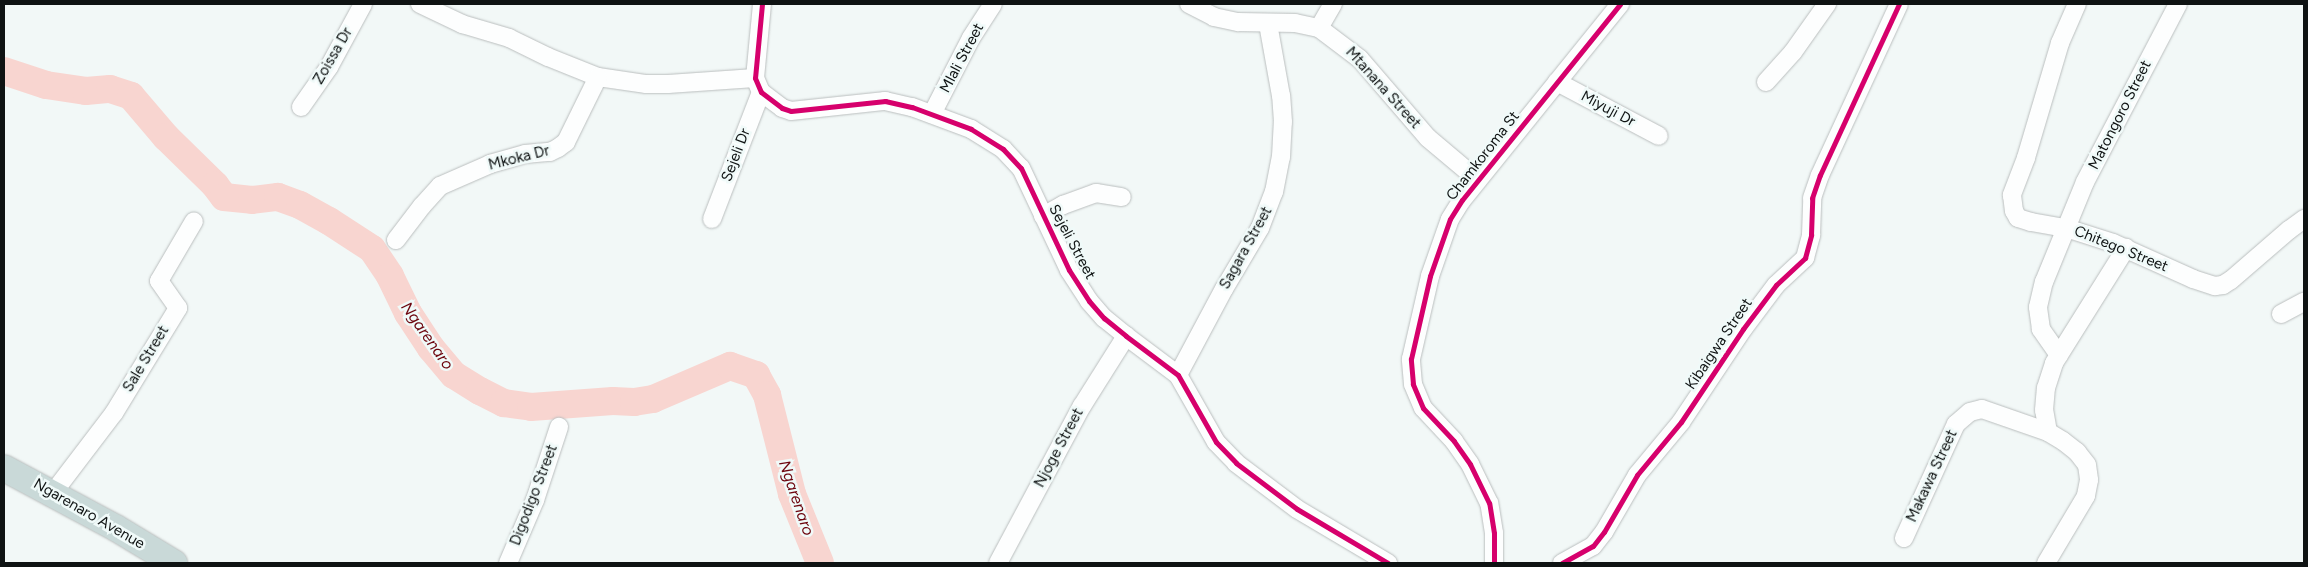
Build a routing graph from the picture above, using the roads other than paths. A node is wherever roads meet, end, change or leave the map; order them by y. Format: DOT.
graph roads {
  1 [pos="363,4"];
  2 [pos="420,4"];
  3 [pos="762,4"];
  4 [pos="993,4"];
  5 [pos="1189,4"];
  6 [pos="1333,4"];
  7 [pos="1620,4"];
  8 [pos="1827,4"];
  9 [pos="1899,4"];
  10 [pos="2077,4"];
  11 [pos="2178,4"];
  12 [pos="1268,24"];
  13 [pos="1319,28"];
  14 [pos="598,77"];
  15 [pos="1557,82"];
  16 [pos="1766,82"];
  17 [pos="758,85"];
  18 [pos="301,107"];
  19 [pos="932,114"];
  20 [pos="1659,136"];
  21 [pos="1478,180"];
  22 [pos="1122,197"];
  23 [pos="1043,216"];
  24 [pos="712,219"];
  25 [pos="2304,219"];
  26 [pos="194,221"];
  27 [pos="2066,228"];
  28 [pos="396,240"];
  29 [pos="2126,248"];
  30 [pos="2304,302"];
  31 [pos="2280,314"];
  32 [pos="1126,336"];
  33 [pos="2059,355"];
  34 [pos="1178,375"];
  35 [pos="559,427"];
  36 [pos="2048,432"];
  37 [pos="4,468"];
  38 [pos="53,493"];
  39 [pos="1904,538"];
  40 [pos="174,563"];
  41 [pos="508,563"];
  42 [pos="998,563"];
  43 [pos="1388,563"];
  44 [pos="1494,563"];
  45 [pos="1562,563"];
  46 [pos="2046,563"];
  1 -- 18 [label="street, Zoissa Dr"];
  2 -- 14 [label="street"];
  3 -- 17 [label="street"];
  4 -- 19 [label="street, Mlali Street"];
  5 -- 12 [label="street, Mtanana Street"];
  6 -- 13 [label="street"];
  7 -- 15 [label="street, Chamkoroma St"];
  8 -- 16 [label="street"];
  9 -- 45 [label="street, Kibaigwa Street"];
  10 -- 27 [label="street, Chitego Street"];
  11 -- 27 [label="street, Matongoro Street"];
  12 -- 13 [label="street, Mtanana Street"];
  12 -- 34 [label="street, Sagara Street"];
  13 -- 21 [label="street, Mtanana Street"];
  14 -- 17 [label="street"];
  14 -- 28 [label="street, Mkoka Dr"];
  15 -- 20 [label="street, Miyuji Dr"];
  15 -- 21 [label="street, Chamkoroma St"];
  17 -- 19 [label="street, Sejeli Street"];
  17 -- 24 [label="street, Sejeli Dr"];
  19 -- 23 [label="street, Sejeli Street"];
  21 -- 44 [label="street, Chamkoroma St"];
  22 -- 23 [label="street"];
  23 -- 32 [label="street, Sejeli Street"];
  25 -- 29 [label="street, Chitego Street"];
  26 -- 38 [label="street, Sale Street"];
  27 -- 29 [label="street, Chitego Street"];
  27 -- 33 [label="street, Matongoro Street"];
  29 -- 33 [label="street"];
  30 -- 31 [label="street"];
  32 -- 34 [label="street, Sejeli Street"];
  32 -- 42 [label="street, Njoge Street"];
  33 -- 36 [label="street"];
  34 -- 43 [label="street, Sejeli Street"];
  35 -- 41 [label="street, Digodigo Street"];
  36 -- 39 [label="street, Makawa Street"];
  36 -- 46 [label="street, Makawa Street"];
  37 -- 38 [label="highway, Ngarenaro Avenue"];
  38 -- 40 [label="highway, Ngarenaro Avenue"];
}
